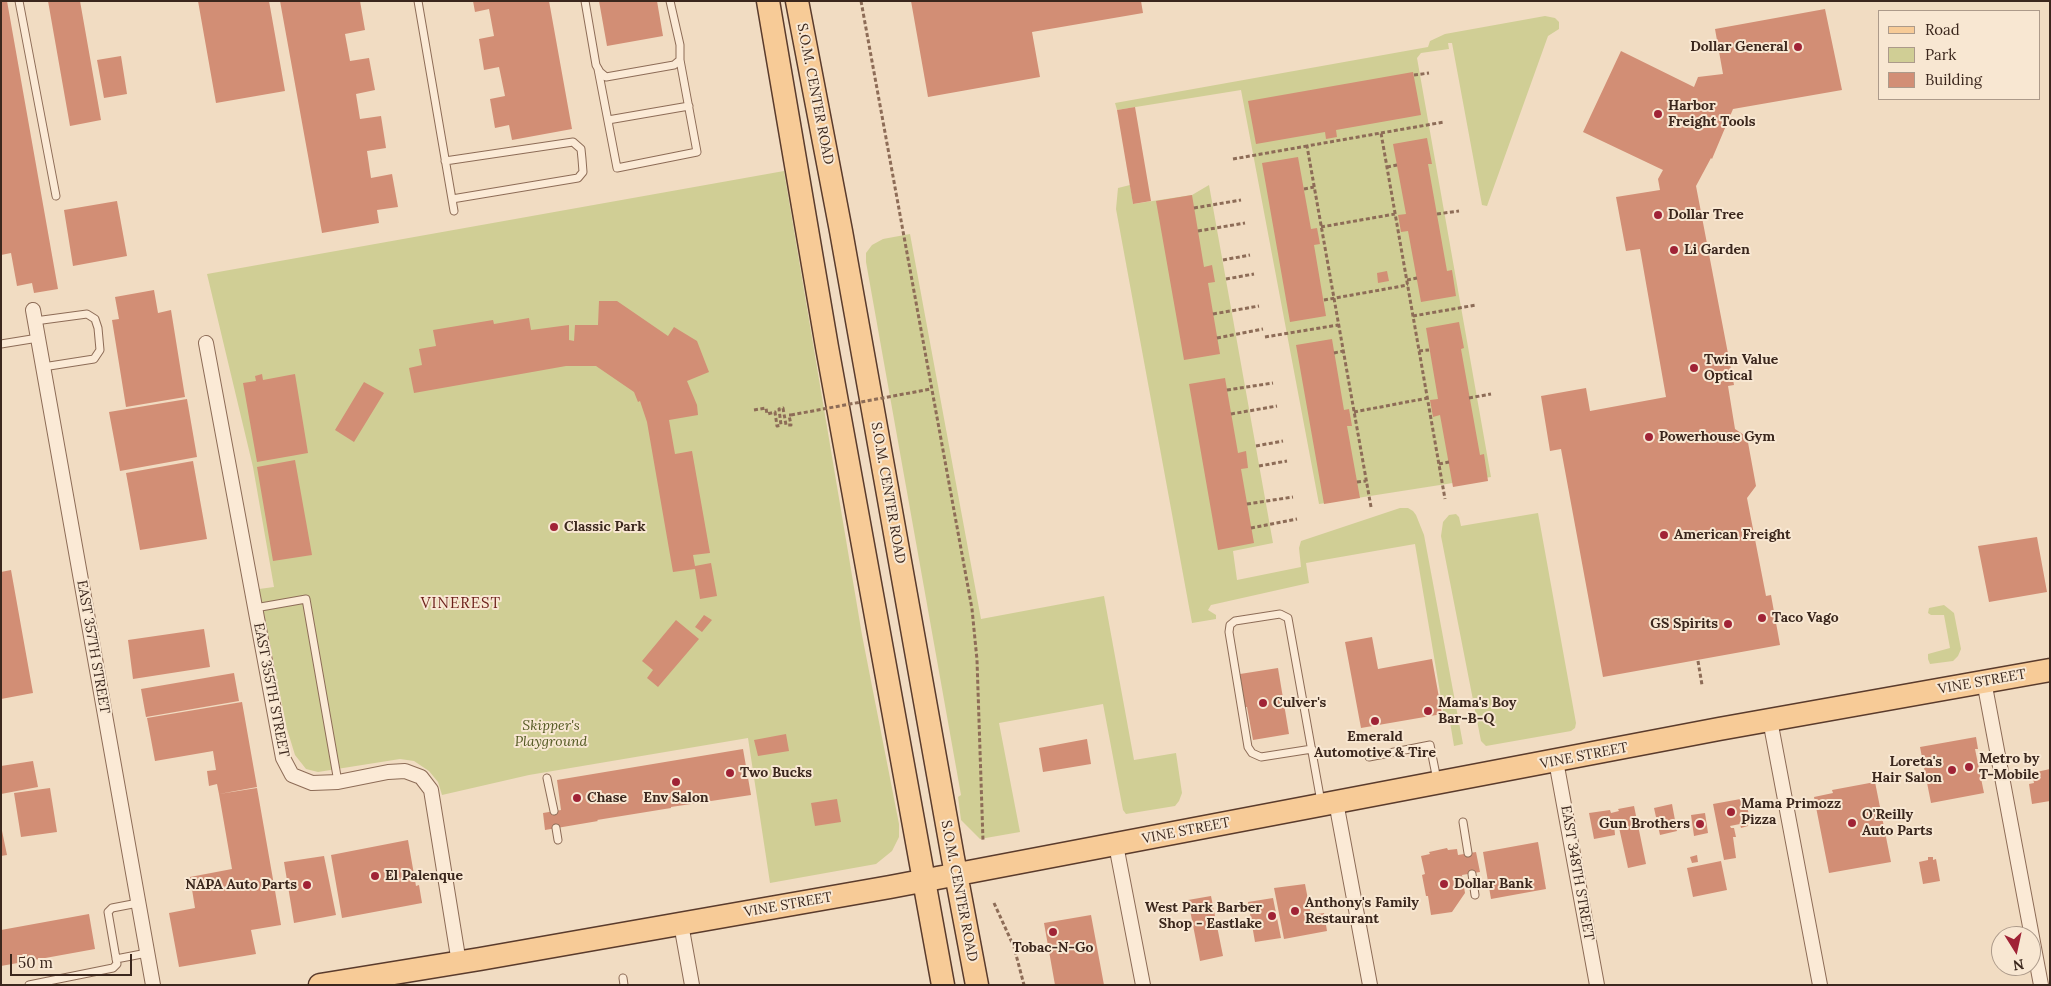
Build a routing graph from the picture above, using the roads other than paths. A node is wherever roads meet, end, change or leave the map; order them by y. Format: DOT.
graph roads {
  1 [pos="19,1"];
  2 [pos="418,1"];
  3 [pos="585,1"];
  4 [pos="670,1"];
  5 [pos="768,1"];
  6 [pos="797,1"];
  7 [pos="680,60"];
  8 [pos="598,69"];
  9 [pos="689,106"];
  10 [pos="608,120"];
  11 [pos="445,161"];
  12 [pos="56,196"];
  13 [pos="452,199"];
  14 [pos="454,211"];
  15 [pos="34,316"];
  16 [pos="38,338"];
  17 [pos="206,343"];
  18 [pos="1,344"];
  19 [pos="43,367"];
  20 [pos="255,608"];
  21 [pos="2050,670"];
  22 [pos="1984,681"];
  23 [pos="1770,720"];
  24 [pos="1312,749"];
  25 [pos="1369,757"];
  26 [pos="1556,761"];
  27 [pos="547,778"];
  28 [pos="338,782"];
  29 [pos="1438,783"];
  30 [pos="1329,803"];
  31 [pos="554,811"];
  32 [pos="1463,822"];
  33 [pos="556,828"];
  34 [pos="558,840"];
  35 [pos="1116,845"];
  36 [pos="1468,853"];
  37 [pos="1472,874"];
  38 [pos="956,875"];
  39 [pos="924,881"];
  40 [pos="1475,895"];
  41 [pos="138,903"];
  42 [pos="681,924"];
  43 [pos="147,953"];
  44 [pos="116,959"];
  45 [pos="459,963"];
  46 [pos="29,985"];
  47 [pos="153,985"];
  48 [pos="320,985"];
  49 [pos="692,985"];
  50 [pos="944,985"];
  51 [pos="977,985"];
  52 [pos="1144,985"];
  53 [pos="1370,985"];
  54 [pos="1597,985"];
  55 [pos="1820,985"];
  56 [pos="2041,985"];
  1 -- 12 [label="lane"];
  2 -- 11 [label="lane"];
  3 -- 8 [label="lane"];
  4 -- 7 [label="lane"];
  5 -- 39 [label="main road"];
  6 -- 38 [label="main road, S.O.M. CENTER ROAD"];
  7 -- 8 [label="lane"];
  7 -- 9 [label="lane"];
  8 -- 10 [label="lane"];
  9 -- 10 [label="lane"];
  9 -- 10 [label="lane"];
  11 -- 13 [label="lane"];
  11 -- 13 [label="lane"];
  13 -- 14 [label="lane"];
  15 -- 16 [label="street, EAST 357TH STREET"];
  15 -- 19 [label="lane"];
  16 -- 18 [label="lane"];
  16 -- 19 [label="street, EAST 357TH STREET"];
  17 -- 20 [label="street, EAST 355TH STREET"];
  19 -- 41 [label="street, EAST 357TH STREET"];
  20 -- 28 [label="street, EAST 355TH STREET"];
  20 -- 28 [label="lane"];
  21 -- 22 [label="main road, VINE STREET"];
  22 -- 23 [label="main road, VINE STREET"];
  22 -- 56 [label="street"];
  23 -- 26 [label="main road, VINE STREET"];
  23 -- 55 [label="street"];
  24 -- 24 [label="lane"];
  24 -- 30 [label="lane"];
  25 -- 29 [label="lane"];
  26 -- 29 [label="main road, VINE STREET"];
  26 -- 54 [label="street, EAST 348TH STREET"];
  27 -- 31 [label="lane"];
  28 -- 45 [label="street, EAST 355TH STREET"];
  29 -- 30 [label="main road, VINE STREET"];
  30 -- 35 [label="main road, VINE STREET"];
  30 -- 53 [label="street"];
  32 -- 36 [label="lane"];
  33 -- 34 [label="lane"];
  35 -- 38 [label="main road, VINE STREET"];
  35 -- 52 [label="street"];
  37 -- 40 [label="lane"];
  38 -- 39 [label="main road, VINE STREET"];
  38 -- 51 [label="main road, S.O.M. CENTER ROAD"];
  39 -- 42 [label="main road, VINE STREET"];
  39 -- 50 [label="main road"];
  41 -- 43 [label="street, EAST 357TH STREET"];
  41 -- 44 [label="lane"];
  42 -- 45 [label="main road, VINE STREET"];
  42 -- 49 [label="street"];
  43 -- 44 [label="lane"];
  43 -- 47 [label="street, EAST 357TH STREET"];
  44 -- 46 [label="lane"];
  45 -- 48 [label="main road, VINE STREET"];
}
